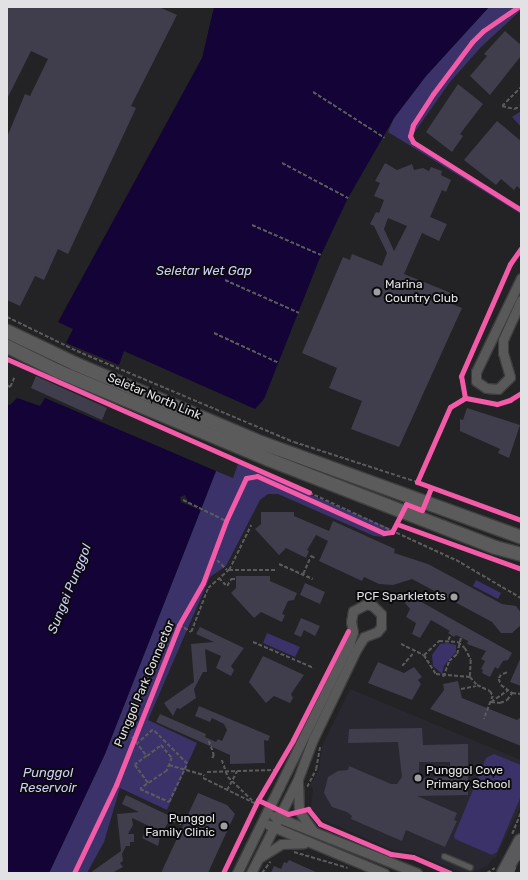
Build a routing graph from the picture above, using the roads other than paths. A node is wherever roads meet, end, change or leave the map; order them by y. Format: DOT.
graph roads {
  1 [pos="521,278"];
  2 [pos="521,300"];
  3 [pos="7,332"];
  4 [pos="7,346"];
  5 [pos="521,537"];
  6 [pos="521,554"];
  7 [pos="298,779"];
  8 [pos="268,809"];
  9 [pos="278,818"];
  10 [pos="263,822"];
  11 [pos="274,827"];
  12 [pos="314,833"];
  13 [pos="521,841"];
  14 [pos="311,843"];
  15 [pos="444,856"];
  16 [pos="258,859"];
  17 [pos="470,867"];
  18 [pos="507,868"];
  19 [pos="237,873"];
  20 [pos="251,873"];
  21 [pos="384,873"];
  22 [pos="416,873"];
  23 [pos="500,873"];
  1 -- 2 [label="street"];
  3 -- 5 [label="main road, Seletar North Link"];
  4 -- 6 [label="main road, Seletar North Link"];
  7 -- 8 [label="street"];
  7 -- 9 [label="street"];
  7 -- 12 [label="street"];
  8 -- 9 [label="street"];
  8 -- 10 [label="street"];
  9 -- 11 [label="street"];
  9 -- 12 [label="street"];
  10 -- 11 [label="street"];
  10 -- 19 [label="street"];
  11 -- 14 [label="street"];
  11 -- 16 [label="street"];
  12 -- 22 [label="street"];
  13 -- 18 [label="main road"];
  14 -- 16 [label="street"];
  14 -- 21 [label="street"];
  15 -- 17 [label="lane"];
  16 -- 20 [label="street"];
  18 -- 23 [label="main road"];
}
